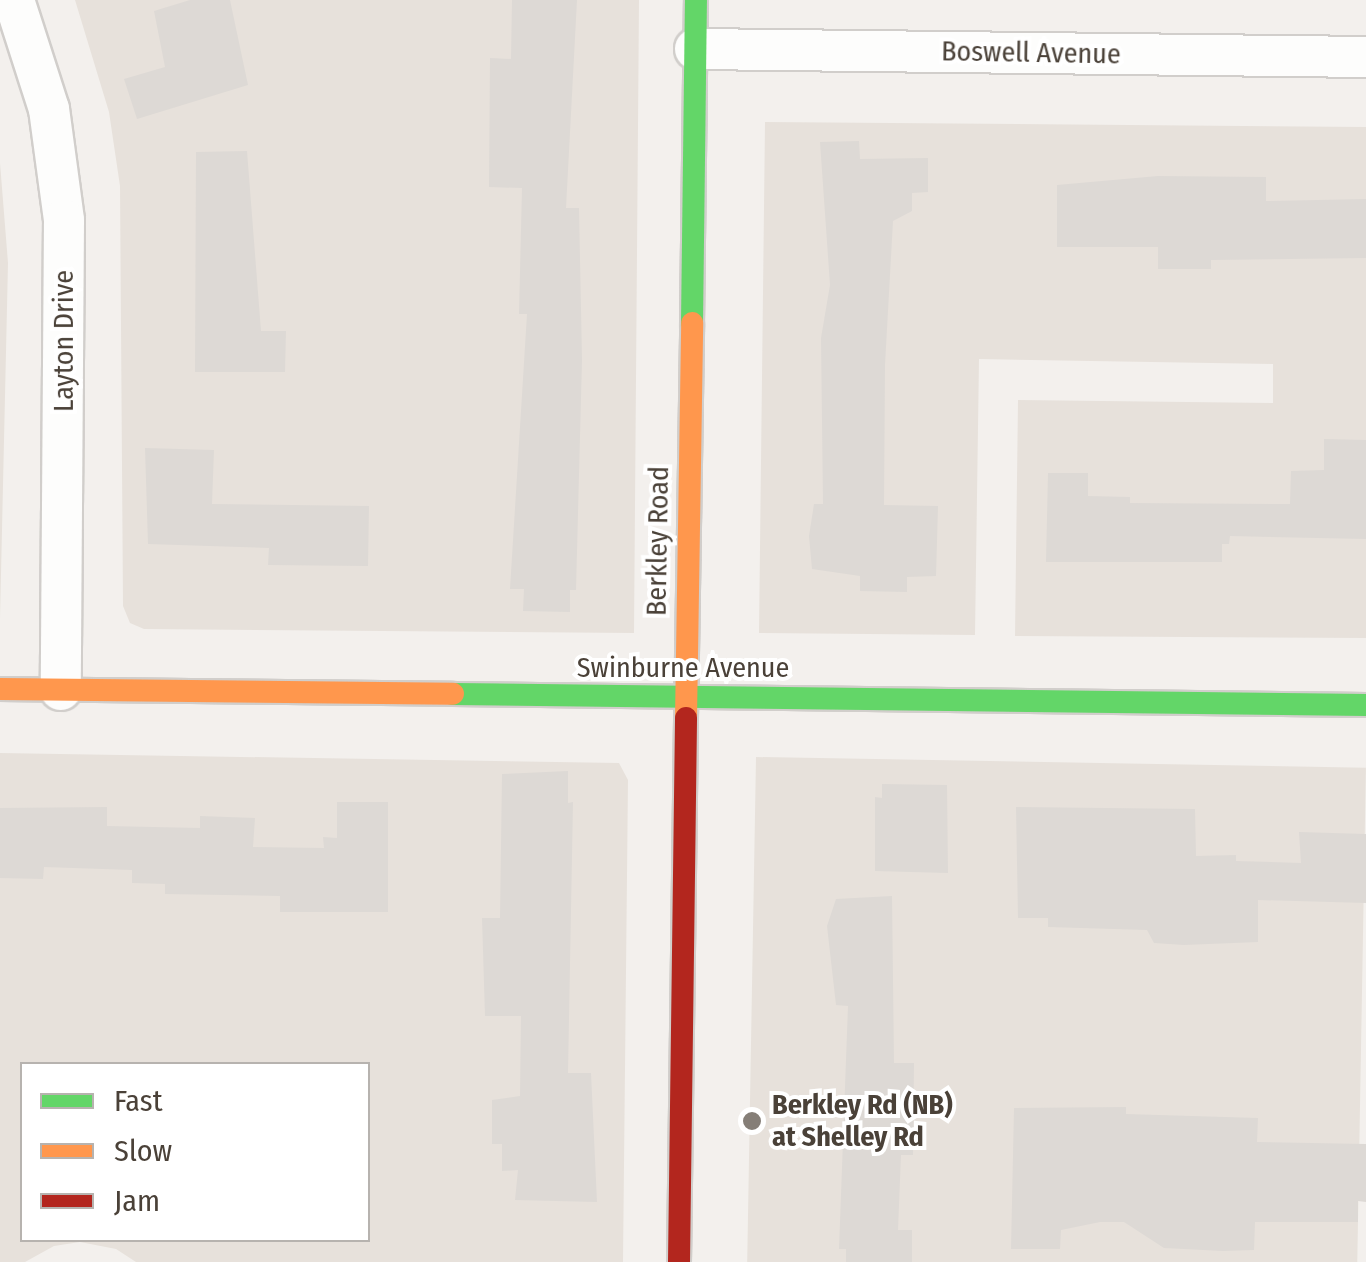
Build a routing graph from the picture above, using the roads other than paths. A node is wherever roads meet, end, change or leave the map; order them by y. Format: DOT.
graph roads {
  1 [pos="14,0"];
  2 [pos="696,0"];
  3 [pos="696,49"];
  4 [pos="1366,58"];
  5 [pos="0,689"];
  6 [pos="60,690"];
  7 [pos="685,698"];
  8 [pos="1366,704"];
  9 [pos="680,1262"];
  1 -- 6 [label="street, Layton Drive"];
  2 -- 3 [label="street, Berkley Road"];
  3 -- 4 [label="street, Boswell Avenue"];
  3 -- 7 [label="street, Berkley Road"];
  5 -- 6 [label="street, Swinburne Avenue"];
  6 -- 7 [label="street, Swinburne Avenue"];
  7 -- 8 [label="street, Swinburne Avenue"];
  7 -- 9 [label="street, Berkley Road"];
}
